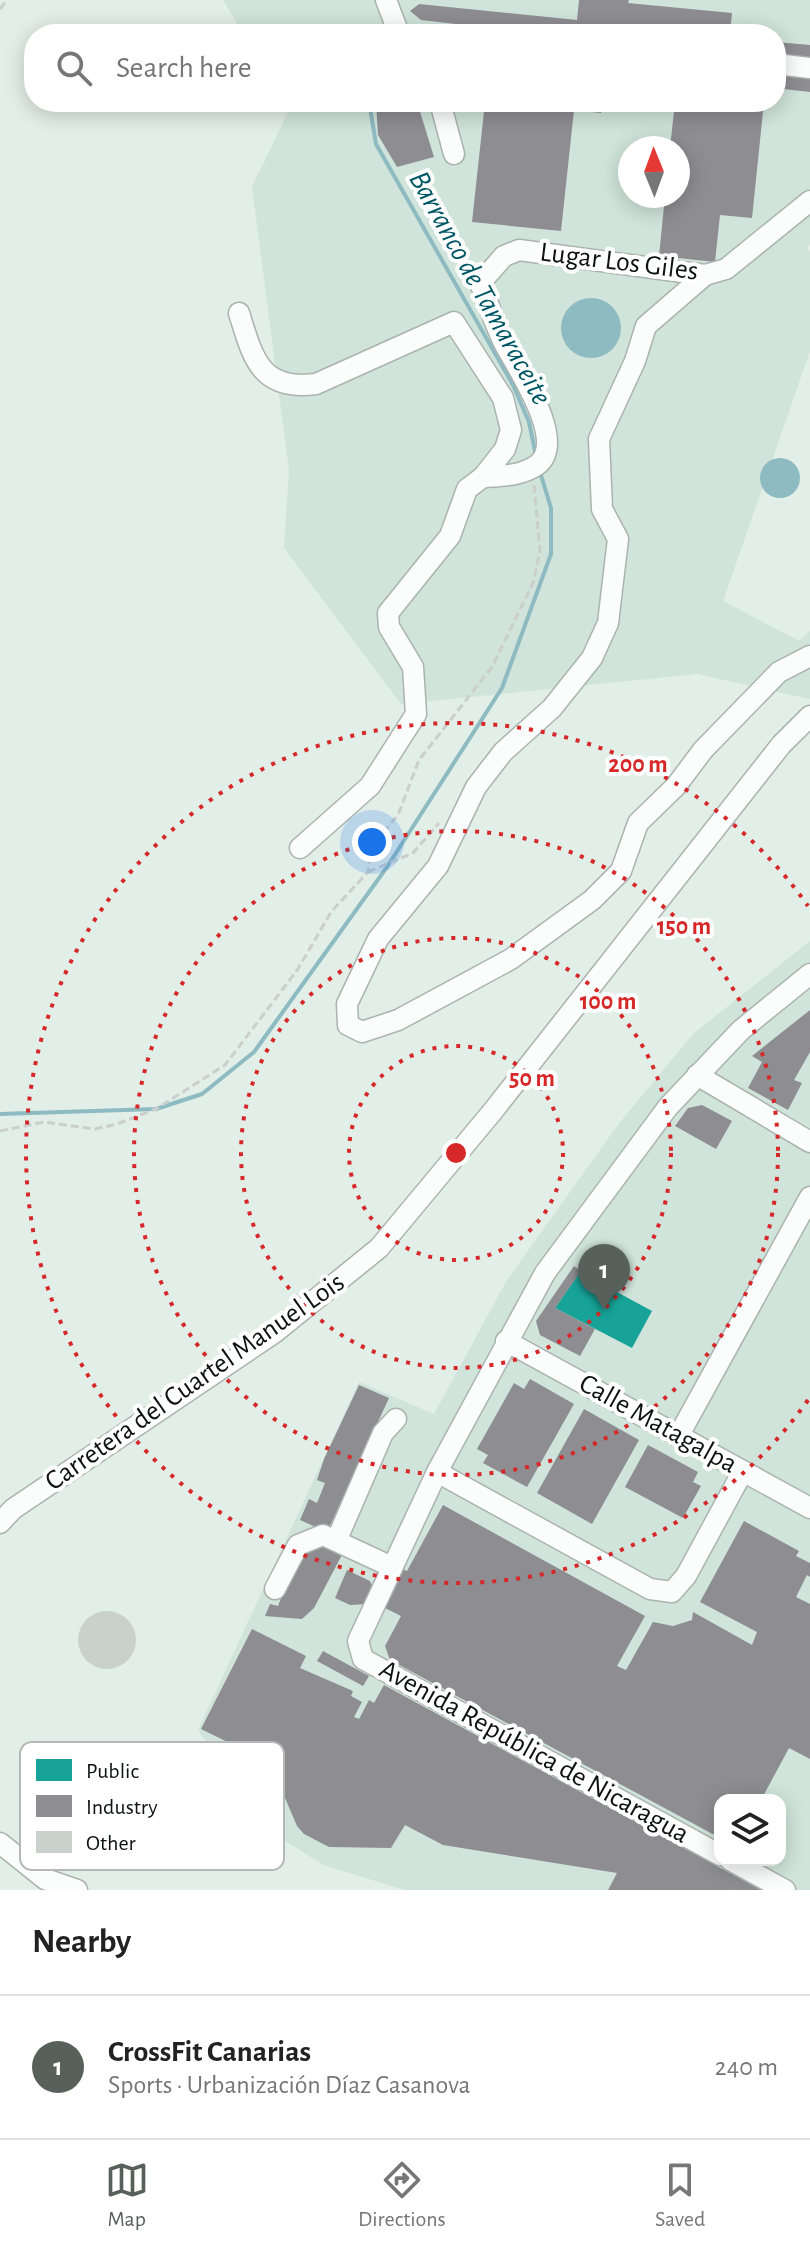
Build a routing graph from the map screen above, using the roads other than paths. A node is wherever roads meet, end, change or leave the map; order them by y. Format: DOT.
graph roads {
  1 [pos="386,0"];
  2 [pos="395,24"];
  3 [pos="786,65"];
  4 [pos="810,68"];
  5 [pos="443,112"];
  6 [pos="454,154"];
  7 [pos="810,201"];
  8 [pos="705,275"];
  9 [pos="239,313"];
  10 [pos="483,477"];
  11 [pos="810,656"];
  12 [pos="810,716"];
  13 [pos="300,848"];
  14 [pos="810,974"];
  15 [pos="697,1075"];
  16 [pos="810,1142"];
  17 [pos="810,1197"];
  18 [pos="506,1341"];
  19 [pos="396,1419"];
  20 [pos="679,1435"];
  21 [pos="743,1471"];
  22 [pos="437,1472"];
  23 [pos="810,1508"];
  24 [pos="0,1523"];
  25 [pos="337,1539"];
  26 [pos="392,1567"];
  27 [pos="275,1589"];
  28 [pos="0,1843"];
  29 [pos="714,1852"];
  30 [pos="20,1859"];
  31 [pos="741,1866"];
  32 [pos="34,1870"];
  33 [pos="77,1890"];
  34 [pos="785,1890"];
  1 -- 2 [label="street"];
  3 -- 4 [label="street"];
  5 -- 6 [label="street"];
  7 -- 8 [label="street, Lugar Los Giles"];
  8 -- 10 [label="street, Lugar Los Giles"];
  8 -- 11 [label="street"];
  9 -- 10 [label="street"];
  10 -- 13 [label="street"];
  12 -- 24 [label="street, Carretera del Cuartel Manuel Lois"];
  14 -- 15 [label="street"];
  15 -- 16 [label="street"];
  15 -- 18 [label="street"];
  17 -- 20 [label="street"];
  18 -- 20 [label="street, Calle Matagalpa"];
  18 -- 22 [label="street"];
  19 -- 25 [label="street"];
  20 -- 21 [label="street, Calle Matagalpa"];
  21 -- 22 [label="street"];
  21 -- 23 [label="street, Calle Matagalpa"];
  22 -- 26 [label="street"];
  25 -- 26 [label="street"];
  25 -- 27 [label="street"];
  26 -- 29 [label="street, Avenida República de Nicaragua"];
  28 -- 30 [label="street"];
  31 -- 34 [label="street"];
  32 -- 33 [label="street"];
}
